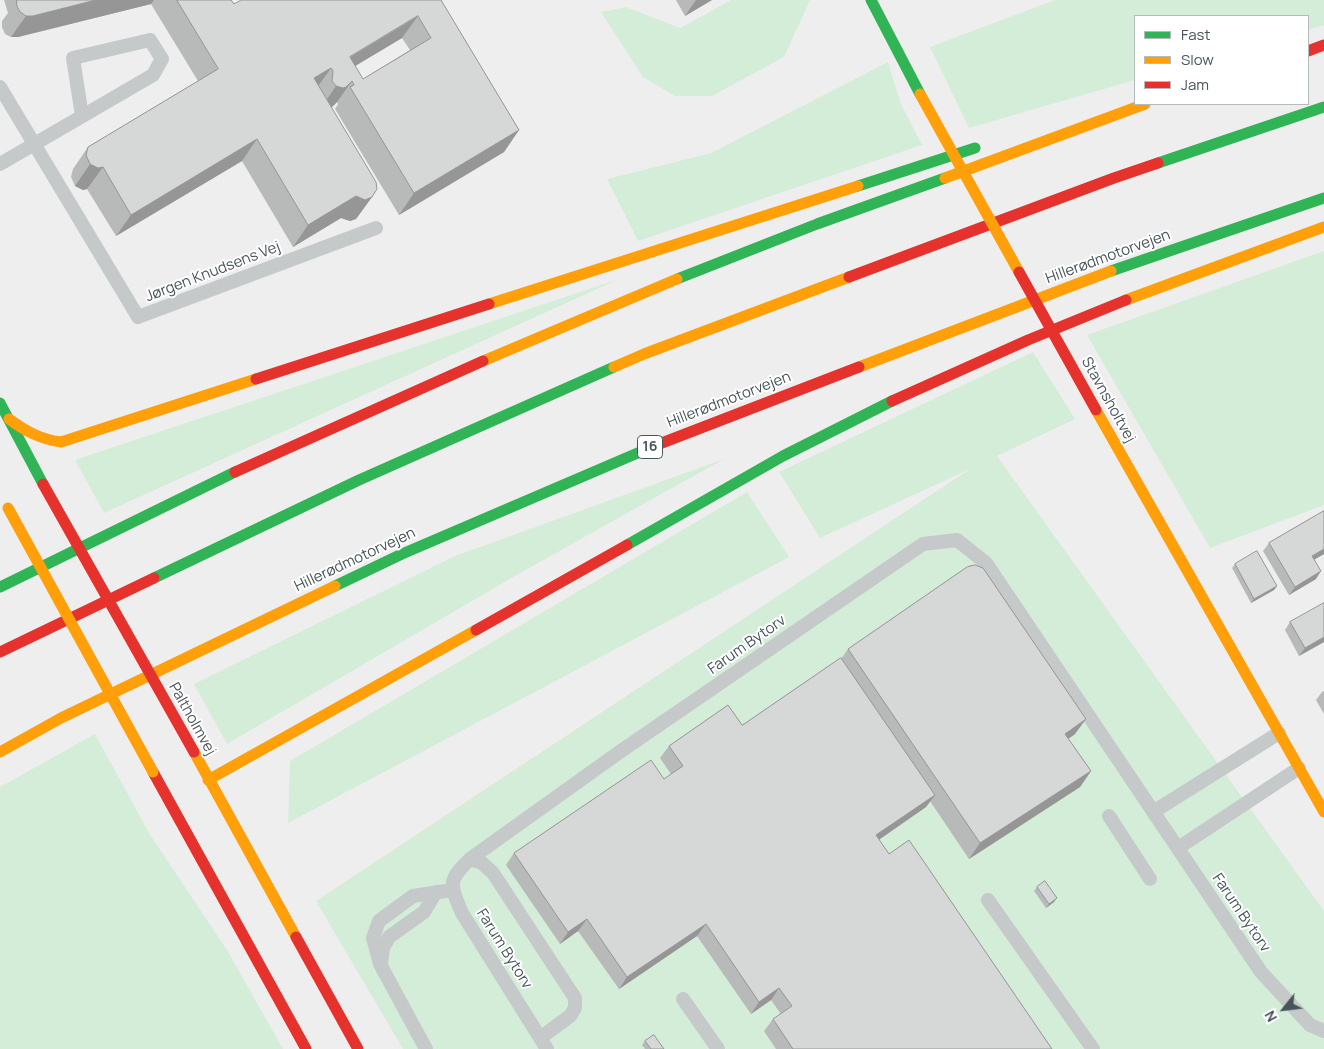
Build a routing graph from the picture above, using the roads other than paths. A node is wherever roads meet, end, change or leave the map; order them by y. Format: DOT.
graph roads {
  1 [pos="871,0"];
  2 [pos="1324,45"];
  3 [pos="1309,50"];
  4 [pos="0,87"];
  5 [pos="1134,103"];
  6 [pos="1142,105"];
  7 [pos="1324,107"];
  8 [pos="82,116"];
  9 [pos="1081,116"];
  10 [pos="990,143"];
  11 [pos="34,144"];
  12 [pos="0,164"];
  13 [pos="1324,198"];
  14 [pos="1324,227"];
  15 [pos="376,228"];
  16 [pos="0,403"];
  17 [pos="9,419"];
  18 [pos="4,503"];
  19 [pos="0,586"];
  20 [pos="0,652"];
  21 [pos="1279,733"];
  22 [pos="0,752"];
  23 [pos="1299,768"];
  24 [pos="204,782"];
  25 [pos="1154,812"];
  26 [pos="1324,812"];
  27 [pos="1109,816"];
  28 [pos="1178,848"];
  29 [pos="470,859"];
  30 [pos="1150,879"];
  31 [pos="452,890"];
  32 [pos="436,892"];
  33 [pos="988,900"];
  34 [pos="380,964"];
  35 [pos="683,999"];
  36 [pos="1324,1031"];
  37 [pos="544,1043"];
  38 [pos="306,1049"];
  39 [pos="358,1049"];
  40 [pos="426,1049"];
  41 [pos="718,1049"];
  42 [pos="1093,1049"];
  1 -- 21 [label="main road, Stavnsholtvej, bridge"];
  2 -- 3 [label="main road"];
  4 -- 11 [label="lane, Jørgen Knudsens Vej"];
  5 -- 9 [label="main road"];
  6 -- 19 [label="main road"];
  7 -- 20 [label="main road"];
  8 -- 8 [label="lane"];
  8 -- 11 [label="lane"];
  10 -- 17 [label="main road"];
  11 -- 12 [label="lane"];
  11 -- 15 [label="lane, Jørgen Knudsens Vej"];
  13 -- 22 [label="main road, Hillerødmotorvejen / 16"];
  14 -- 24 [label="main road"];
  16 -- 17 [label="main road, Paltholmvej"];
  17 -- 24 [label="main road, Paltholmvej, bridge"];
  18 -- 38 [label="main road, bridge"];
  21 -- 23 [label="main road, Stavnsholtvej"];
  21 -- 25 [label="lane"];
  23 -- 26 [label="main road, Stavnsholtvej"];
  23 -- 28 [label="lane"];
  24 -- 39 [label="main road, Paltholmvej"];
  25 -- 28 [label="lane, Farum Bytorv"];
  25 -- 29 [label="lane, Farum Bytorv"];
  27 -- 30 [label="lane"];
  28 -- 36 [label="lane, Farum Bytorv"];
  29 -- 31 [label="lane, Farum Bytorv"];
  29 -- 37 [label="lane"];
  31 -- 32 [label="lane"];
  31 -- 37 [label="lane, Farum Bytorv"];
  32 -- 34 [label="lane"];
  32 -- 34 [label="lane"];
  33 -- 42 [label="lane"];
  34 -- 40 [label="lane"];
  35 -- 41 [label="lane"];
}
